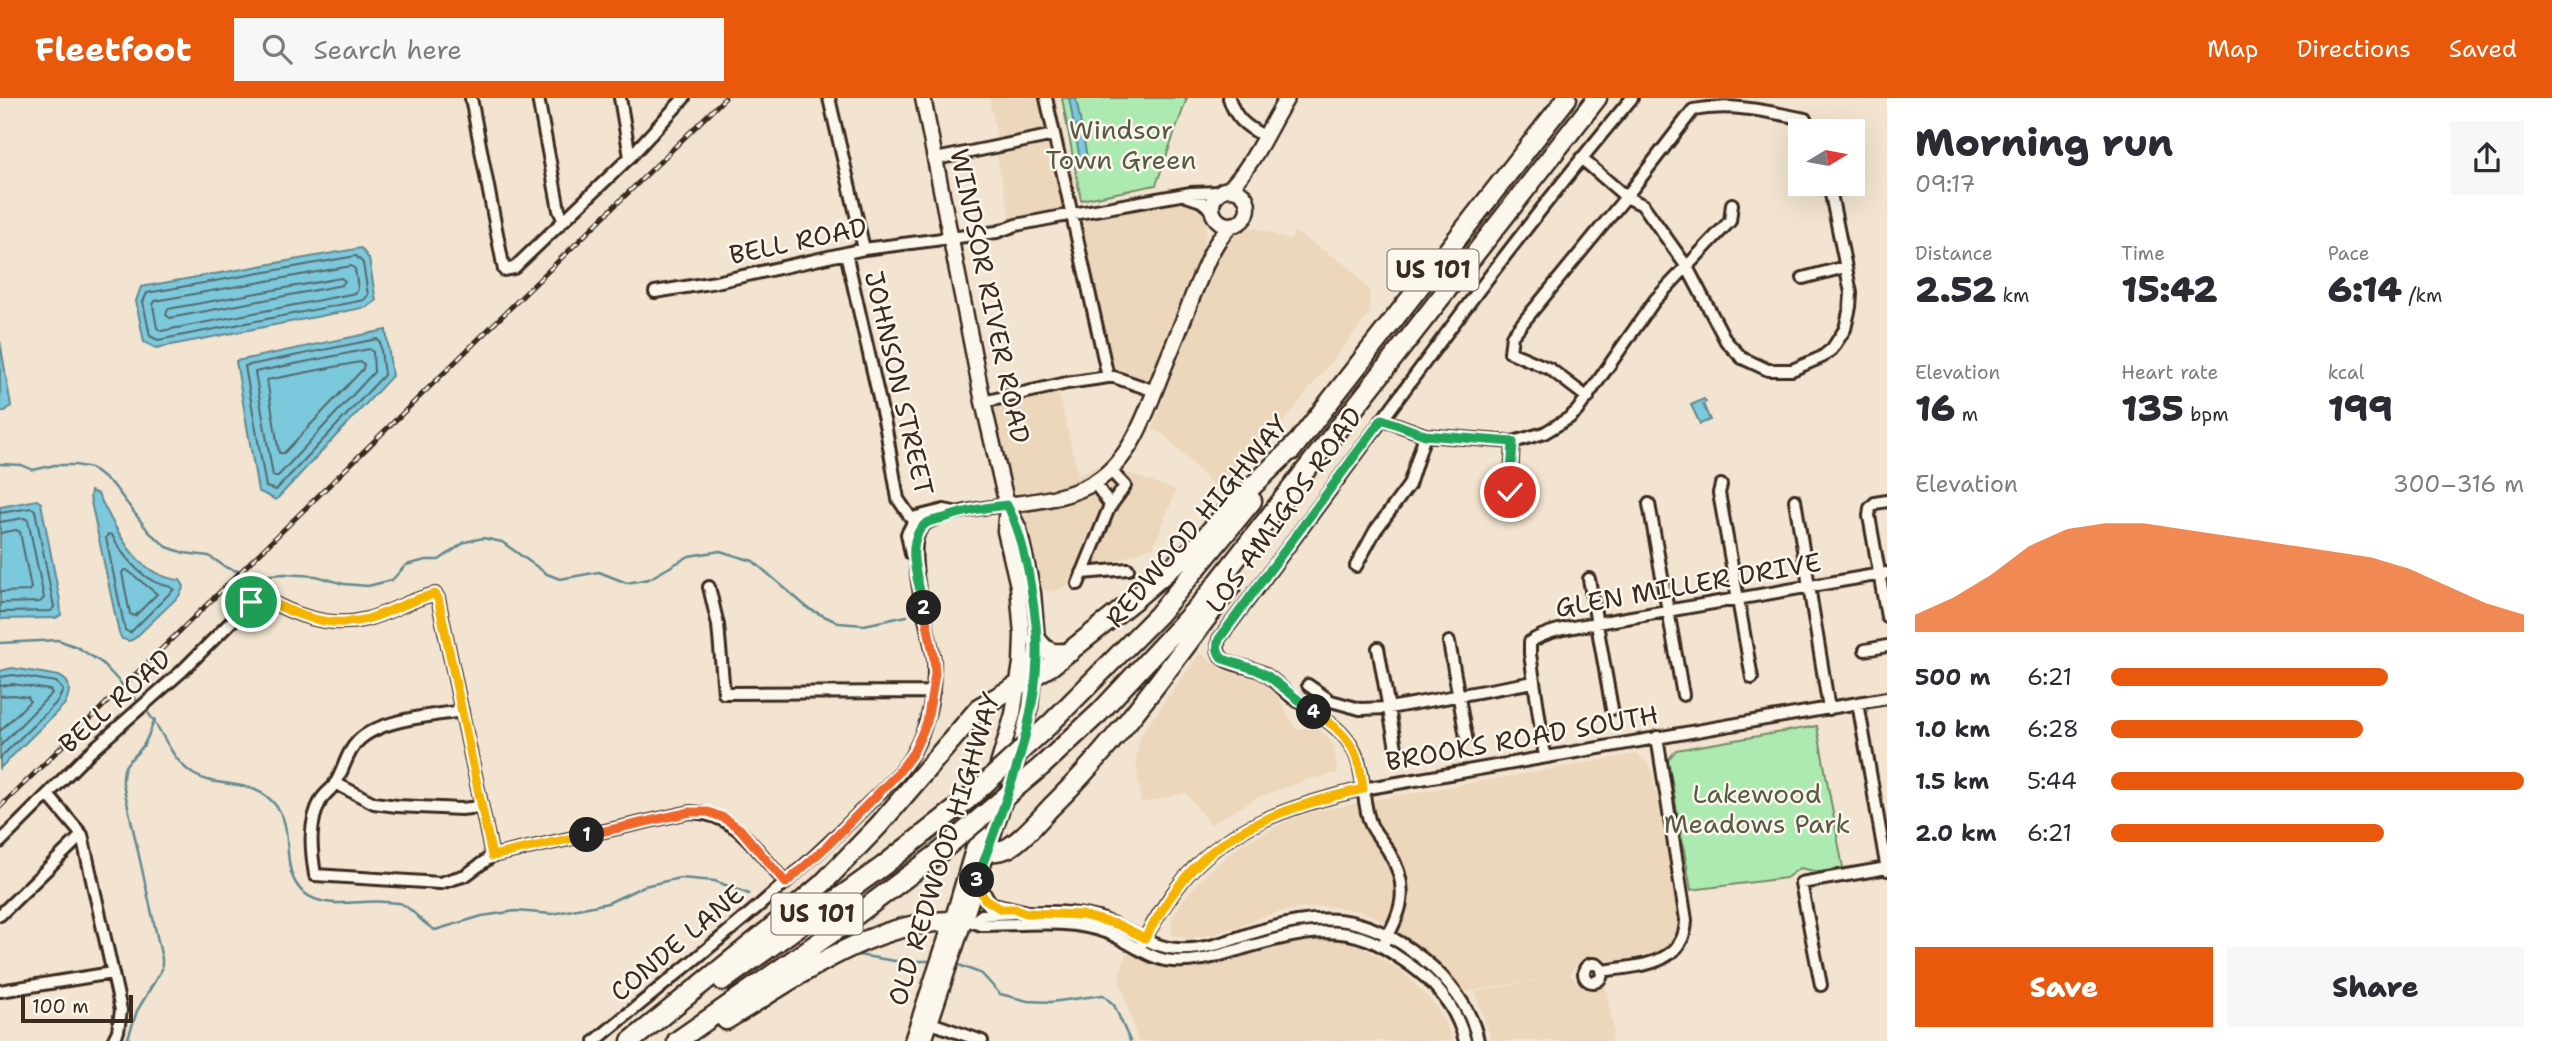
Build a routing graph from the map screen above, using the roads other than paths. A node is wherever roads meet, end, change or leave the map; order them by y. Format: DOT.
graph roads {
  1 [pos="485,98"];
  2 [pos="538,98"];
  3 [pos="620,98"];
  4 [pos="684,98"];
  5 [pos="829,98"];
  6 [pos="923,98"];
  7 [pos="1046,98"];
  8 [pos="1229,98"];
  9 [pos="1287,98"];
  10 [pos="1567,98"];
  11 [pos="1597,98"];
  12 [pos="1632,98"];
  13 [pos="471,99"];
  14 [pos="1715,102"];
  15 [pos="1805,119"];
  16 [pos="1054,135"];
  17 [pos="1264,136"];
  18 [pos="630,156"];
  19 [pos="1254,156"];
  20 [pos="1581,158"];
  21 [pos="936,159"];
  22 [pos="1225,191"];
  23 [pos="1184,195"];
  24 [pos="1831,196"];
  25 [pos="1626,197"];
  26 [pos="1246,200"];
  27 [pos="1732,204"];
  28 [pos="1213,213"];
  29 [pos="1073,214"];
  30 [pos="563,219"];
  31 [pos="1231,225"];
  32 [pos="950,238"];
  33 [pos="864,249"];
  34 [pos="846,253"];
  35 [pos="1687,267"];
  36 [pos="1845,267"];
  37 [pos="1204,268"];
  38 [pos="1803,278"];
  39 [pos="655,292"];
  40 [pos="1108,377"];
  41 [pos="1155,391"];
  42 [pos="1588,398"];
  43 [pos="983,402"];
  44 [pos="1382,419"];
  45 [pos="1425,435"];
  46 [pos="1298,442"];
  47 [pos="1513,442"];
  48 [pos="1314,461"];
  49 [pos="1110,470"];
  50 [pos="1094,482"];
  51 [pos="1721,485"];
  52 [pos="1510,492"];
  53 [pos="1795,500"];
  54 [pos="1887,501"];
  55 [pos="1649,504"];
  56 [pos="1007,505"];
  57 [pos="1111,506"];
  58 [pos="957,512"];
  59 [pos="913,521"];
  60 [pos="914,560"];
  61 [pos="1356,566"];
  62 [pos="1128,569"];
  63 [pos="1082,573"];
  64 [pos="1883,574"];
  65 [pos="1589,579"];
  66 [pos="1078,584"];
  67 [pos="1809,586"];
  68 [pos="709,587"];
  69 [pos="1737,598"];
  70 [pos="1668,610"];
  71 [pos="1887,617"];
  72 [pos="1597,622"];
  73 [pos="1037,640"];
  74 [pos="1449,642"];
  75 [pos="1887,646"];
  76 [pos="1378,648"];
  77 [pos="1865,650"];
  78 [pos="1070,652"];
  79 [pos="1035,676"];
  80 [pos="1752,678"];
  81 [pos="1534,682"];
  82 [pos="1018,685"];
  83 [pos="1308,685"];
  84 [pos="933,692"];
  85 [pos="1683,695"];
  86 [pos="1459,697"];
  87 [pos="1887,698"];
  88 [pos="1858,703"];
  89 [pos="1389,708"];
  90 [pos="1612,709"];
  91 [pos="1829,709"];
  92 [pos="461,711"];
  93 [pos="1466,737"];
  94 [pos="1657,737"];
  95 [pos="1396,748"];
  96 [pos="1545,757"];
  97 [pos="335,783"];
  98 [pos="1363,789"];
  99 [pos="48,795"];
  100 [pos="480,807"];
  101 [pos="978,833"];
  102 [pos="82,835"];
  103 [pos="0,842"];
  104 [pos="987,851"];
  105 [pos="492,856"];
  106 [pos="1887,869"];
  107 [pos="786,883"];
  108 [pos="976,885"];
  109 [pos="1026,913"];
  110 [pos="0,915"];
  111 [pos="963,921"];
  112 [pos="1389,934"];
  113 [pos="1142,943"];
  114 [pos="1382,946"];
  115 [pos="1601,971"];
  116 [pos="112,973"];
  117 [pos="1821,985"];
  118 [pos="0,991"];
  119 [pos="930,1023"];
  120 [pos="113,1041"];
  121 [pos="595,1041"];
  122 [pos="631,1041"];
  123 [pos="637,1041"];
  124 [pos="677,1041"];
  125 [pos="690,1041"];
  126 [pos="912,1041"];
  127 [pos="924,1041"];
  128 [pos="982,1041"];
  129 [pos="1465,1041"];
  130 [pos="1478,1041"];
  1 -- 13 [label="street"];
  2 -- 30 [label="street"];
  3 -- 18 [label="street"];
  4 -- 18 [label="street"];
  5 -- 33 [label="street, JOHNSON STREET"];
  6 -- 21 [label="main road, WINDSOR RIVER ROAD"];
  7 -- 16 [label="street"];
  8 -- 17 [label="street"];
  9 -- 17 [label="main road"];
  10 -- 46 [label="highway, REDWOOD HIGHWAY / US 101"];
  11 -- 48 [label="highway, REDWOOD HIGHWAY / US 101"];
  12 -- 20 [label="street, LOS AMIGOS ROAD"];
  13 -- 30 [label="street"];
  14 -- 15 [label="street"];
  14 -- 25 [label="street"];
  16 -- 21 [label="street"];
  16 -- 29 [label="street"];
  17 -- 19 [label="main road"];
  18 -- 30 [label="street"];
  19 -- 22 [label="main road"];
  19 -- 26 [label="main road"];
  20 -- 25 [label="street"];
  20 -- 44 [label="street, LOS AMIGOS ROAD"];
  21 -- 32 [label="main road, WINDSOR RIVER ROAD"];
  22 -- 23 [label="street, BELL ROAD"];
  22 -- 26 [label="main road"];
  22 -- 28 [label="main road"];
  23 -- 28 [label="street"];
  23 -- 29 [label="street, BELL ROAD"];
  24 -- 36 [label="street"];
  25 -- 35 [label="street"];
  25 -- 42 [label="street"];
  26 -- 31 [label="main road"];
  27 -- 35 [label="street"];
  28 -- 31 [label="main road"];
  28 -- 37 [label="main road"];
  29 -- 32 [label="street, BELL ROAD"];
  29 -- 40 [label="street"];
  31 -- 37 [label="main road"];
  32 -- 33 [label="street, BELL ROAD"];
  32 -- 43 [label="main road, WINDSOR RIVER ROAD"];
  33 -- 34 [label="street, BELL ROAD"];
  34 -- 39 [label="street, BELL ROAD"];
  34 -- 59 [label="street, JOHNSON STREET"];
  35 -- 36 [label="street"];
  35 -- 42 [label="street"];
  36 -- 38 [label="street"];
  37 -- 41 [label="main road"];
  40 -- 41 [label="street"];
  40 -- 43 [label="street"];
  41 -- 49 [label="main road"];
  42 -- 47 [label="street"];
  43 -- 56 [label="main road, WINDSOR RIVER ROAD"];
  44 -- 45 [label="street"];
  44 -- 98 [label="street, LOS AMIGOS ROAD"];
  45 -- 47 [label="street"];
  45 -- 61 [label="street"];
  46 -- 78 [label="highway"];
  46 -- 123 [label="highway, REDWOOD HIGHWAY / US 101, bridge"];
  47 -- 52 [label="street"];
  48 -- 104 [label="highway"];
  48 -- 124 [label="highway, REDWOOD HIGHWAY / US 101, bridge"];
  49 -- 50 [label="main road"];
  49 -- 57 [label="street"];
  50 -- 56 [label="main road"];
  50 -- 57 [label="street"];
  51 -- 69 [label="street"];
  53 -- 67 [label="street"];
  54 -- 64 [label="street"];
  55 -- 70 [label="street"];
  56 -- 58 [label="street, CONDE LANE"];
  56 -- 73 [label="main road, OLD REDWOOD HIGHWAY"];
  56 -- 82 [label="main road, OLD REDWOOD HIGHWAY"];
  57 -- 63 [label="street"];
  58 -- 59 [label="street, CONDE LANE"];
  58 -- 60 [label="street, CONDE LANE"];
  59 -- 60 [label="street, CONDE LANE"];
  60 -- 84 [label="street, CONDE LANE"];
  62 -- 63 [label="street"];
  63 -- 66 [label="street"];
  64 -- 67 [label="street, GLEN MILLER DRIVE"];
  64 -- 71 [label="street"];
  65 -- 72 [label="street"];
  67 -- 69 [label="street, GLEN MILLER DRIVE"];
  67 -- 91 [label="street"];
  68 -- 84 [label="street"];
  69 -- 70 [label="street, GLEN MILLER DRIVE"];
  69 -- 80 [label="street"];
  70 -- 72 [label="street, GLEN MILLER DRIVE"];
  70 -- 85 [label="street"];
  72 -- 81 [label="street, GLEN MILLER DRIVE"];
  72 -- 90 [label="street"];
  73 -- 78 [label="highway"];
  73 -- 79 [label="main road, OLD REDWOOD HIGHWAY"];
  74 -- 86 [label="street"];
  75 -- 77 [label="street"];
  76 -- 89 [label="street"];
  78 -- 79 [label="highway"];
  79 -- 82 [label="highway"];
  79 -- 104 [label="main road, OLD REDWOOD HIGHWAY"];
  81 -- 86 [label="street"];
  81 -- 96 [label="street, GLEN MILLER DRIVE"];
  82 -- 101 [label="main road, OLD REDWOOD HIGHWAY"];
  82 -- 122 [label="highway"];
  83 -- 89 [label="street"];
  84 -- 107 [label="street, CONDE LANE"];
  86 -- 89 [label="street"];
  86 -- 93 [label="street"];
  87 -- 88 [label="street, BROOKS ROAD SOUTH"];
  88 -- 91 [label="street, BROOKS ROAD SOUTH"];
  88 -- 106 [label="street"];
  89 -- 95 [label="street"];
  91 -- 94 [label="street, BROOKS ROAD SOUTH"];
  92 -- 97 [label="street"];
  92 -- 99 [label="street, BELL ROAD"];
  92 -- 100 [label="street"];
  94 -- 96 [label="street, BROOKS ROAD SOUTH"];
  94 -- 115 [label="street"];
  96 -- 98 [label="street, BROOKS ROAD SOUTH"];
  97 -- 100 [label="street"];
  97 -- 105 [label="street"];
  98 -- 112 [label="street, LOS AMIGOS ROAD"];
  98 -- 113 [label="street, BROOKS ROAD SOUTH"];
  99 -- 102 [label="street"];
  99 -- 103 [label="street, BELL ROAD"];
  100 -- 105 [label="street"];
  101 -- 104 [label="highway"];
  101 -- 111 [label="main road, OLD REDWOOD HIGHWAY"];
  102 -- 110 [label="street"];
  102 -- 116 [label="street"];
  104 -- 108 [label="main road, OLD REDWOOD HIGHWAY"];
  105 -- 107 [label="street"];
  106 -- 117 [label="street"];
  107 -- 121 [label="street, CONDE LANE"];
  108 -- 109 [label="main road"];
  108 -- 111 [label="main road, OLD REDWOOD HIGHWAY"];
  109 -- 111 [label="street"];
  109 -- 113 [label="street"];
  111 -- 113 [label="street"];
  111 -- 119 [label="main road, OLD REDWOOD HIGHWAY"];
  111 -- 125 [label="highway"];
  111 -- 126 [label="main road, OLD REDWOOD HIGHWAY"];
  112 -- 113 [label="street"];
  112 -- 114 [label="street, LOS AMIGOS ROAD"];
  112 -- 130 [label="street"];
  113 -- 114 [label="street"];
  114 -- 129 [label="street"];
  116 -- 118 [label="street"];
  116 -- 120 [label="street"];
  119 -- 127 [label="main road, OLD REDWOOD HIGHWAY"];
  119 -- 128 [label="street"];
}
